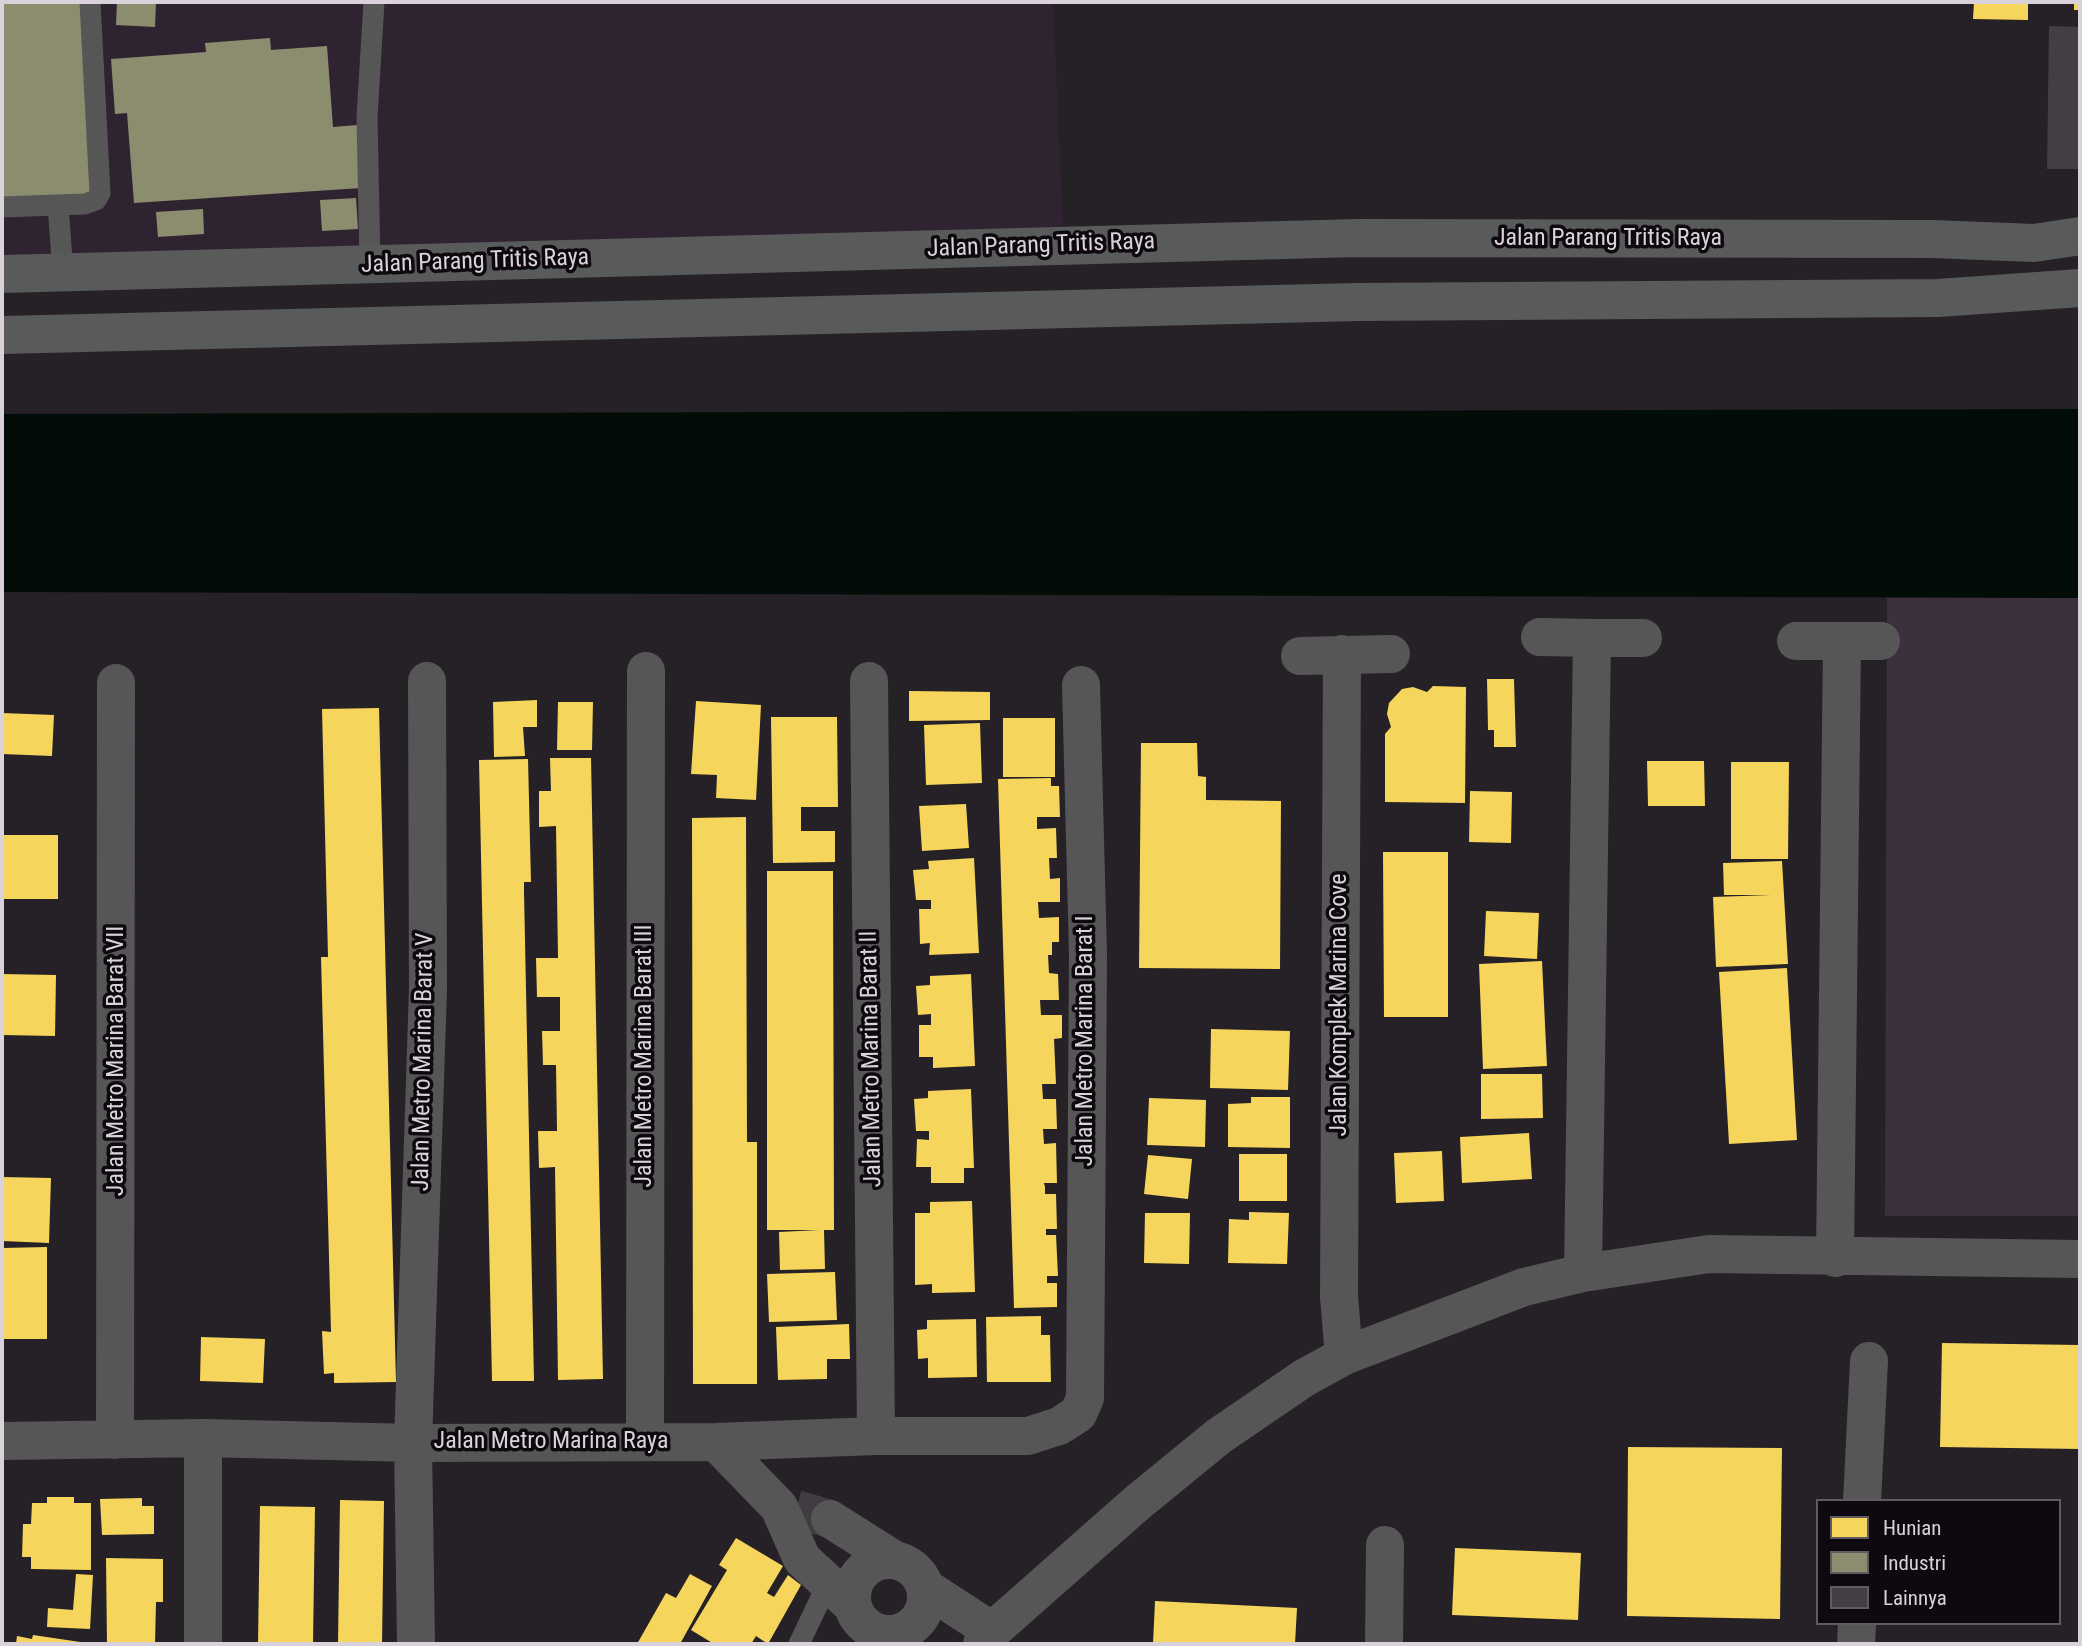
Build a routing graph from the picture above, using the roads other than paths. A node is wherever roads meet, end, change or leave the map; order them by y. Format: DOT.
graph roads {
  1 [pos="90,2"];
  2 [pos="374,2"];
  3 [pos="58,205"];
  4 [pos="2,207"];
  5 [pos="2080,236"];
  6 [pos="1890,238"];
  7 [pos="370,264"];
  8 [pos="62,273"];
  9 [pos="2,274"];
  10 [pos="2080,288"];
  11 [pos="1888,298"];
  12 [pos="2,335"];
  13 [pos="1540,637"];
  14 [pos="1592,638"];
  15 [pos="1643,638"];
  16 [pos="1796,641"];
  17 [pos="1842,641"];
  18 [pos="1881,641"];
  19 [pos="1342,654"];
  20 [pos="1391,654"];
  21 [pos="1300,656"];
  22 [pos="646,671"];
  23 [pos="428,681"];
  24 [pos="869,681"];
  25 [pos="116,683"];
  26 [pos="1081,685"];
  27 [pos="1835,1258"];
  28 [pos="2080,1259"];
  29 [pos="1583,1273"];
  30 [pos="1344,1356"];
  31 [pos="1869,1362"];
  32 [pos="1085,1398"];
  33 [pos="876,1436"];
  34 [pos="203,1438"];
  35 [pos="115,1440"];
  36 [pos="2,1441"];
  37 [pos="645,1441"];
  38 [pos="716,1442"];
  39 [pos="413,1443"];
  40 [pos="1863,1499"];
  41 [pos="802,1511"];
  42 [pos="1385,1545"];
  43 [pos="895,1560"];
  44 [pos="926,1588"];
  45 [pos="840,1595"];
  46 [pos="1857,1625"];
  47 [pos="987,1638"];
  48 [pos="889,1639"];
  49 [pos="204,1644"];
  50 [pos="416,1644"];
  51 [pos="799,1644"];
  52 [pos="1384,1644"];
  53 [pos="1856,1644"];
  1 -- 3 [label="lane"];
  2 -- 7 [label="lane"];
  3 -- 4 [label="lane"];
  3 -- 8 [label="lane"];
  5 -- 6 [label="street, Jalan Parang Tritis Raya"];
  6 -- 7 [label="street, Jalan Parang Tritis Raya"];
  6 -- 11 [label="street"];
  7 -- 8 [label="street, Jalan Parang Tritis Raya"];
  8 -- 9 [label="street, Jalan Parang Tritis Raya"];
  10 -- 11 [label="street"];
  11 -- 12 [label="street"];
  13 -- 14 [label="street"];
  14 -- 15 [label="street"];
  14 -- 29 [label="street"];
  16 -- 17 [label="street"];
  17 -- 18 [label="street"];
  17 -- 27 [label="street"];
  19 -- 20 [label="street"];
  19 -- 21 [label="street"];
  19 -- 30 [label="street, Jalan Komplek Marina Cove"];
  22 -- 37 [label="street, Jalan Metro Marina Barat III"];
  23 -- 39 [label="street, Jalan Metro Marina Barat V"];
  24 -- 33 [label="street, Jalan Metro Marina Barat II"];
  25 -- 35 [label="street, Jalan Metro Marina Barat VII"];
  26 -- 32 [label="street, Jalan Metro Marina Barat I"];
  27 -- 28 [label="street"];
  27 -- 29 [label="street"];
  29 -- 30 [label="street"];
  30 -- 47 [label="street"];
  31 -- 40 [label="street"];
  32 -- 33 [label="street, Jalan Metro Marina Raya"];
  33 -- 38 [label="street, Jalan Metro Marina Raya"];
  34 -- 35 [label="street, Jalan Metro Marina Raya"];
  34 -- 39 [label="street, Jalan Metro Marina Raya"];
  34 -- 49 [label="street"];
  35 -- 36 [label="street, Jalan Metro Marina Raya"];
  37 -- 38 [label="street, Jalan Metro Marina Raya"];
  37 -- 39 [label="street, Jalan Metro Marina Raya"];
  38 -- 41 [label="street"];
  39 -- 50 [label="street, Jalan Metro Marina Barat V"];
  41 -- 43 [label="street"];
  41 -- 45 [label="street"];
  42 -- 52 [label="street"];
  43 -- 44 [label="street"];
  43 -- 45 [label="street"];
  44 -- 47 [label="street"];
  44 -- 48 [label="street"];
  45 -- 48 [label="street"];
  45 -- 51 [label="lane"];
  46 -- 53 [label="street"];
}
